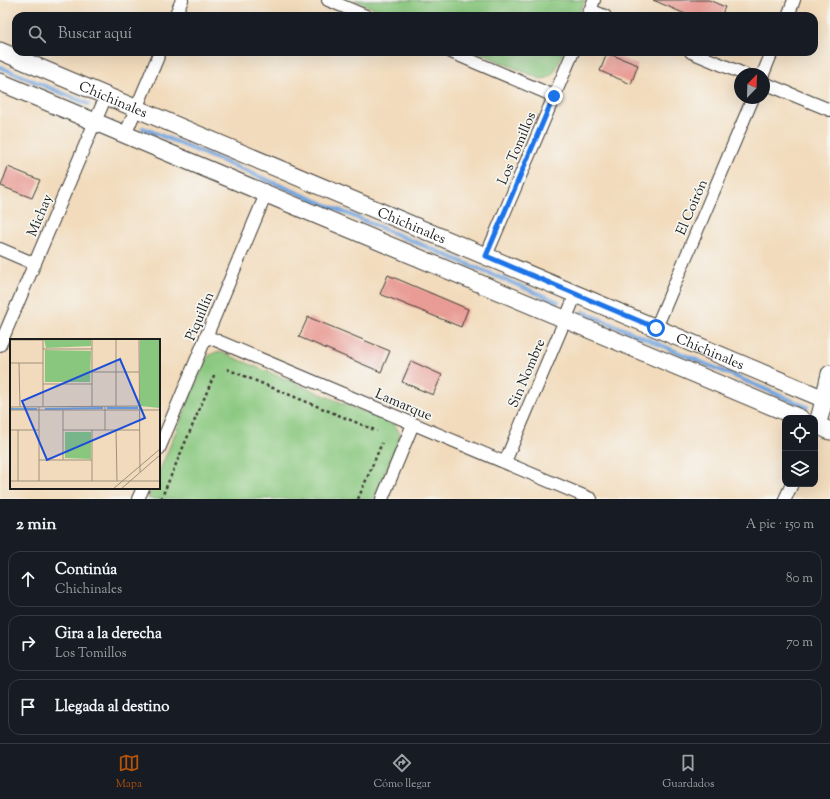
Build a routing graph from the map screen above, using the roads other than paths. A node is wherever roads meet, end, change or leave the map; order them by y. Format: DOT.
graph roads {
  1 [pos="182,0"];
  2 [pos="328,0"];
  3 [pos="794,0"];
  4 [pos="177,12"];
  5 [pos="356,12"];
  6 [pos="790,12"];
  7 [pos="0,51"];
  8 [pos="158,56"];
  9 [pos="460,56"];
  10 [pos="570,56"];
  11 [pos="701,56"];
  12 [pos="770,56"];
  13 [pos="765,68"];
  14 [pos="734,70"];
  15 [pos="0,82"];
  16 [pos="770,85"];
  17 [pos="106,96"];
  18 [pos="554,96"];
  19 [pos="750,104"];
  20 [pos="136,108"];
  21 [pos="830,110"];
  22 [pos="95,122"];
  23 [pos="125,135"];
  24 [pos="266,194"];
  25 [pos="0,249"];
  26 [pos="486,256"];
  27 [pos="35,264"];
  28 [pos="576,294"];
  29 [pos="565,320"];
  30 [pos="656,328"];
  31 [pos="206,336"];
  32 [pos="0,345"];
  33 [pos="830,374"];
  34 [pos="824,399"];
  35 [pos="793,415"];
  36 [pos="414,424"];
  37 [pos="819,427"];
  38 [pos="160,447"];
  39 [pos="504,462"];
  40 [pos="791,487"];
  41 [pos="143,489"];
  42 [pos="585,498"];
  43 [pos="138,499"];
  44 [pos="382,499"];
  45 [pos="785,499"];
  1 -- 4 [label="street"];
  2 -- 5 [label="street"];
  3 -- 6 [label="street"];
  7 -- 17 [label="street, Chichinales"];
  8 -- 20 [label="street"];
  9 -- 18 [label="street"];
  10 -- 18 [label="street, Los Tomillos"];
  11 -- 14 [label="street"];
  12 -- 13 [label="street"];
  15 -- 22 [label="street, Chichinales"];
  16 -- 21 [label="street"];
  17 -- 20 [label="street, Chichinales"];
  17 -- 22 [label="street, Michay"];
  18 -- 26 [label="street, Los Tomillos"];
  19 -- 30 [label="street, El Coirón"];
  20 -- 23 [label="street"];
  20 -- 26 [label="street, Chichinales"];
  22 -- 23 [label="street, Chichinales"];
  22 -- 27 [label="street, Michay"];
  23 -- 24 [label="street, Chichinales"];
  24 -- 29 [label="street, Chichinales"];
  24 -- 31 [label="street, Piquillín"];
  25 -- 27 [label="street"];
  26 -- 28 [label="street, Chichinales"];
  27 -- 32 [label="street, Michay"];
  28 -- 29 [label="street, Sin Nombre"];
  28 -- 30 [label="street, Chichinales"];
  29 -- 35 [label="street, Chichinales"];
  29 -- 39 [label="street, Sin Nombre"];
  30 -- 34 [label="street, Chichinales"];
  31 -- 36 [label="street, Lamarque"];
  31 -- 38 [label="street, Piquillín"];
  33 -- 34 [label="street"];
  34 -- 37 [label="street"];
  36 -- 39 [label="street, Lamarque"];
  36 -- 44 [label="street"];
  39 -- 42 [label="street, Lamarque"];
  40 -- 45 [label="street"];
  41 -- 43 [label="street"];
}
